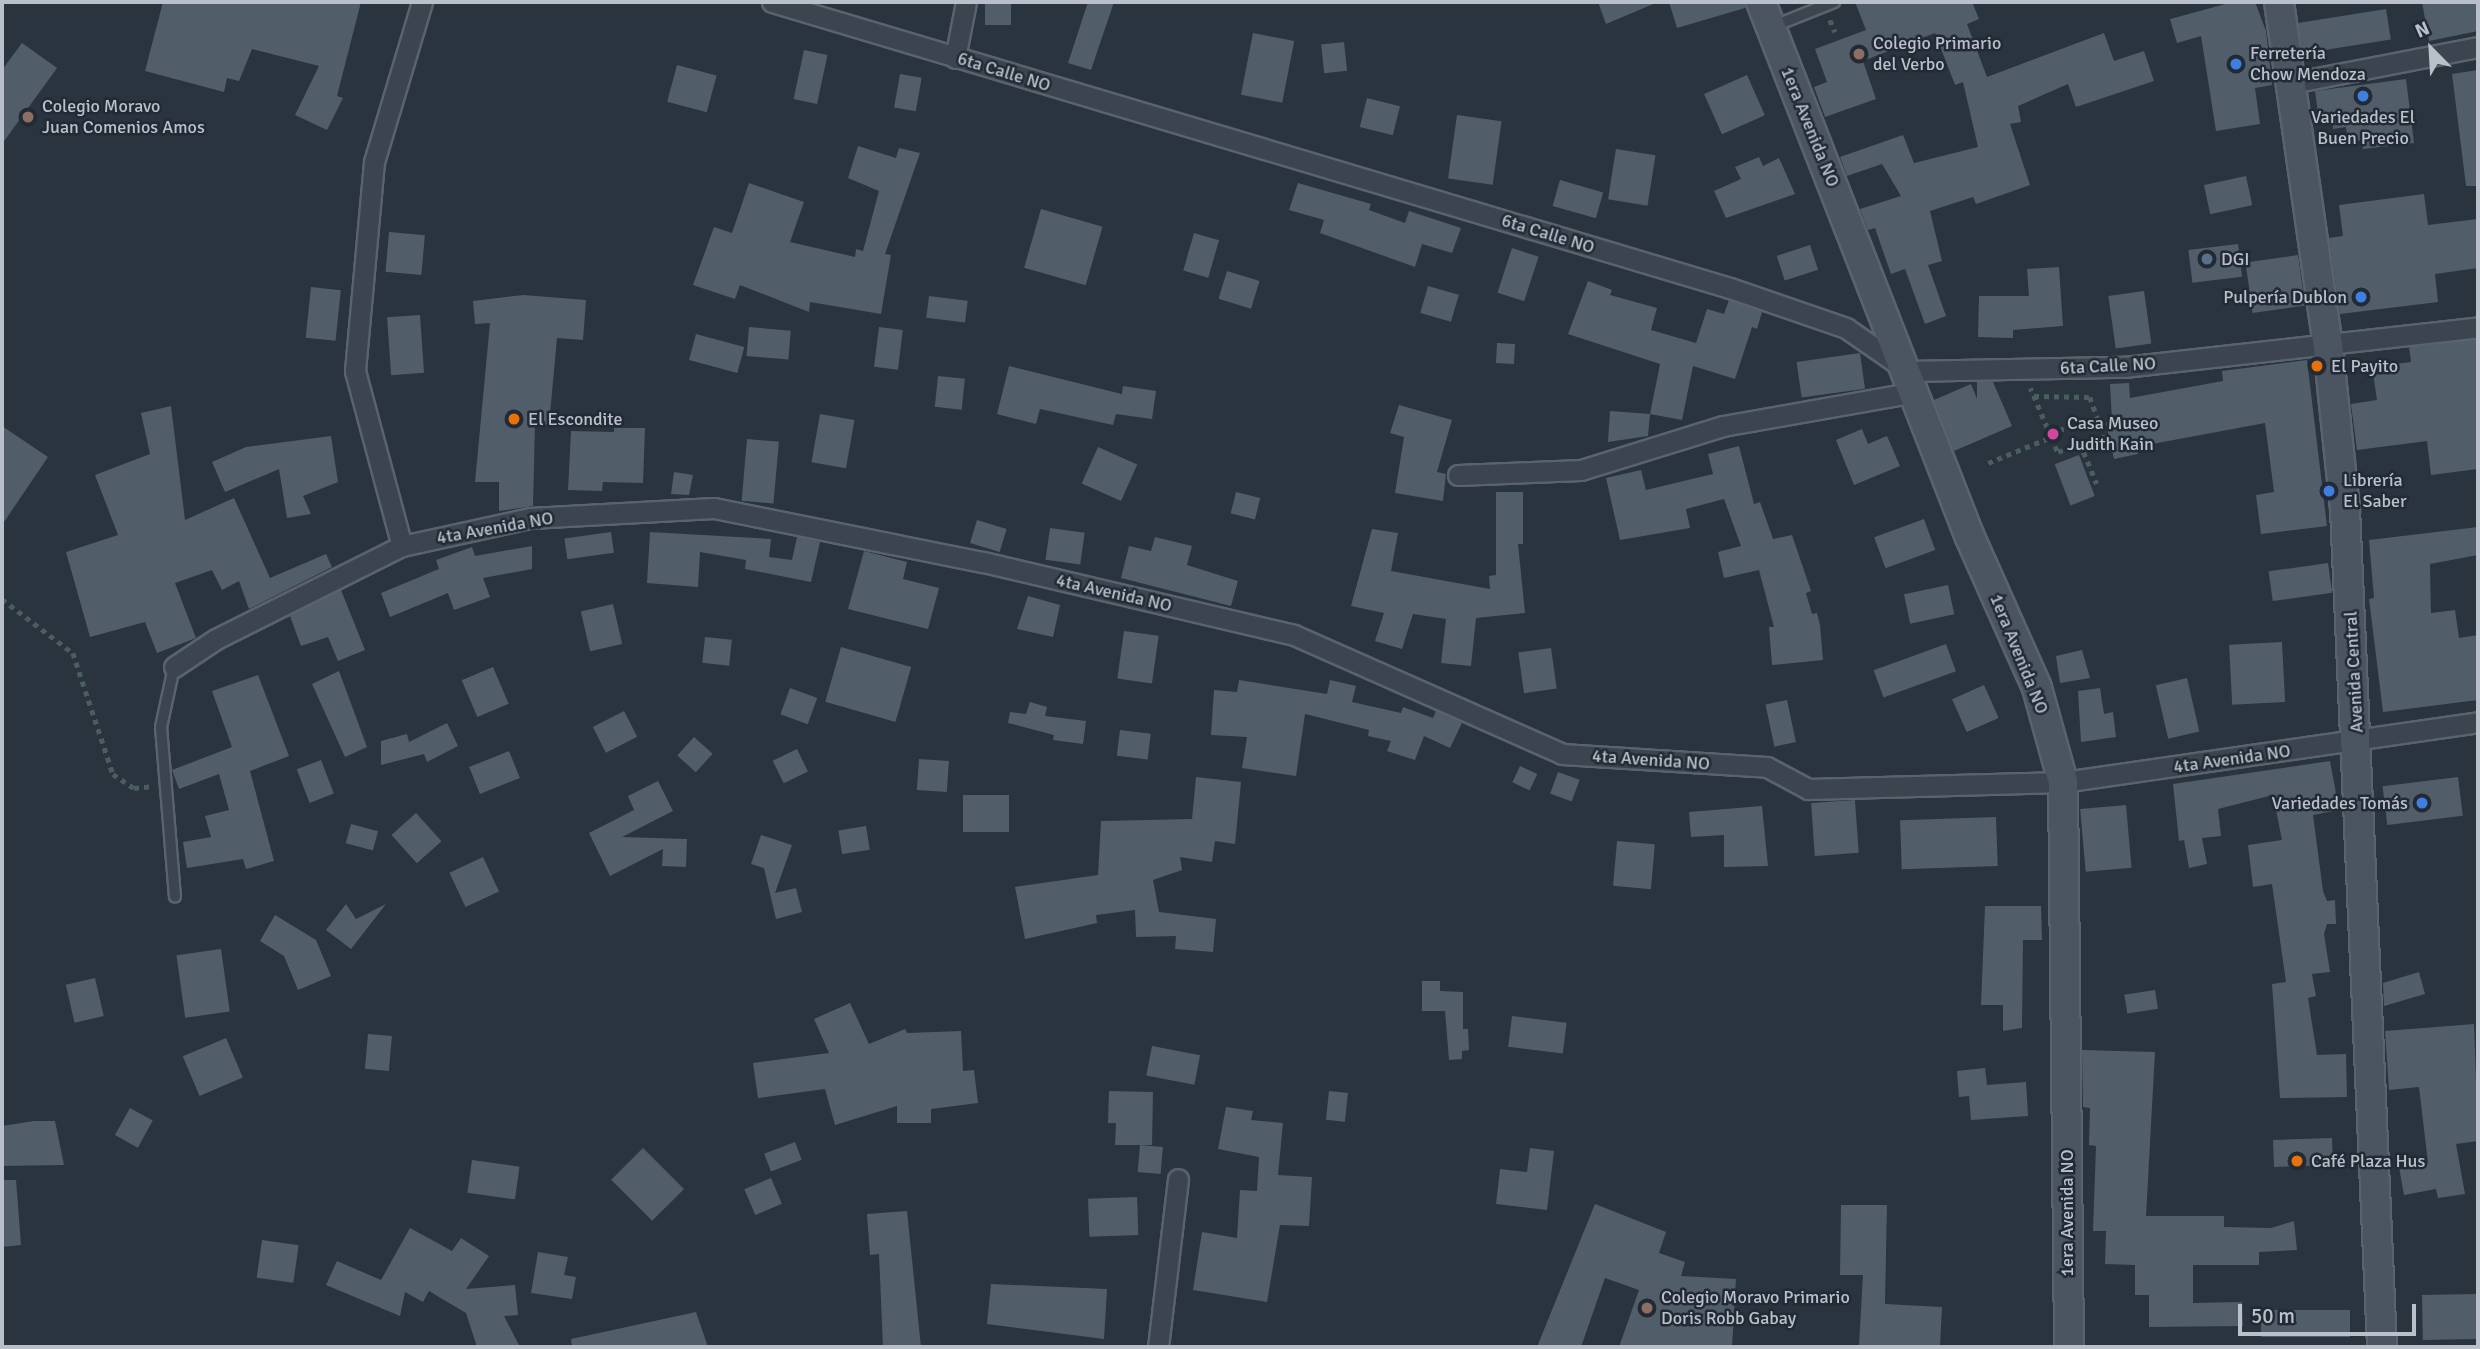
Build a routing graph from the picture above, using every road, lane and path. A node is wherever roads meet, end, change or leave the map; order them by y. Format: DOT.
graph roads {
  1 [pos="422,2"];
  2 [pos="772,2"];
  3 [pos="966,2"];
  4 [pos="1834,2"];
  5 [pos="2278,2"];
  6 [pos="1766,15"];
  7 [pos="2478,47"];
  8 [pos="955,58"];
  9 [pos="2291,82"];
  10 [pos="2478,327"];
  11 [pos="2328,347"];
  12 [pos="1912,382"];
  13 [pos="2027,382"];
  14 [pos="2034,396"];
  15 [pos="2101,420"];
  16 [pos="2050,434"];
  17 [pos="2108,448"];
  18 [pos="1988,463"];
  19 [pos="1458,475"];
  20 [pos="2096,484"];
  21 [pos="402,546"];
  22 [pos="2,599"];
  23 [pos="174,667"];
  24 [pos="2478,722"];
  25 [pos="2358,741"];
  26 [pos="164,776"];
  27 [pos="2063,782"];
  28 [pos="175,896"];
  29 [pos="1178,1179"];
  30 [pos="1158,1347"];
  31 [pos="2069,1347"];
  32 [pos="2382,1347"];
  1 -- 21 [label="street"];
  2 -- 8 [label="street, 6ta Calle NO"];
  3 -- 8 [label="street"];
  4 -- 6 [label="lane"];
  5 -- 9 [label="street, Avenida Central"];
  6 -- 12 [label="street, 1era Avenida NO"];
  7 -- 9 [label="street"];
  8 -- 12 [label="street, 6ta Calle NO"];
  9 -- 11 [label="street, Avenida Central"];
  10 -- 11 [label="street, 6ta Calle NO"];
  11 -- 12 [label="street, 6ta Calle NO"];
  11 -- 25 [label="street, Avenida Central"];
  12 -- 19 [label="street"];
  12 -- 27 [label="street, 1era Avenida NO"];
  13 -- 14 [label="path"];
  14 -- 15 [label="path"];
  14 -- 16 [label="path"];
  15 -- 16 [label="path"];
  15 -- 17 [label="path"];
  16 -- 18 [label="path"];
  16 -- 20 [label="path"];
  21 -- 23 [label="street, 4ta Avenida NO"];
  21 -- 27 [label="street, 4ta Avenida NO"];
  22 -- 26 [label="path"];
  23 -- 26 [label="lane"];
  24 -- 25 [label="street, 4ta Avenida NO"];
  25 -- 27 [label="street, 4ta Avenida NO"];
  25 -- 32 [label="street, Avenida Central"];
  26 -- 28 [label="lane"];
  27 -- 31 [label="street, 1era Avenida NO"];
  29 -- 30 [label="street"];
}
